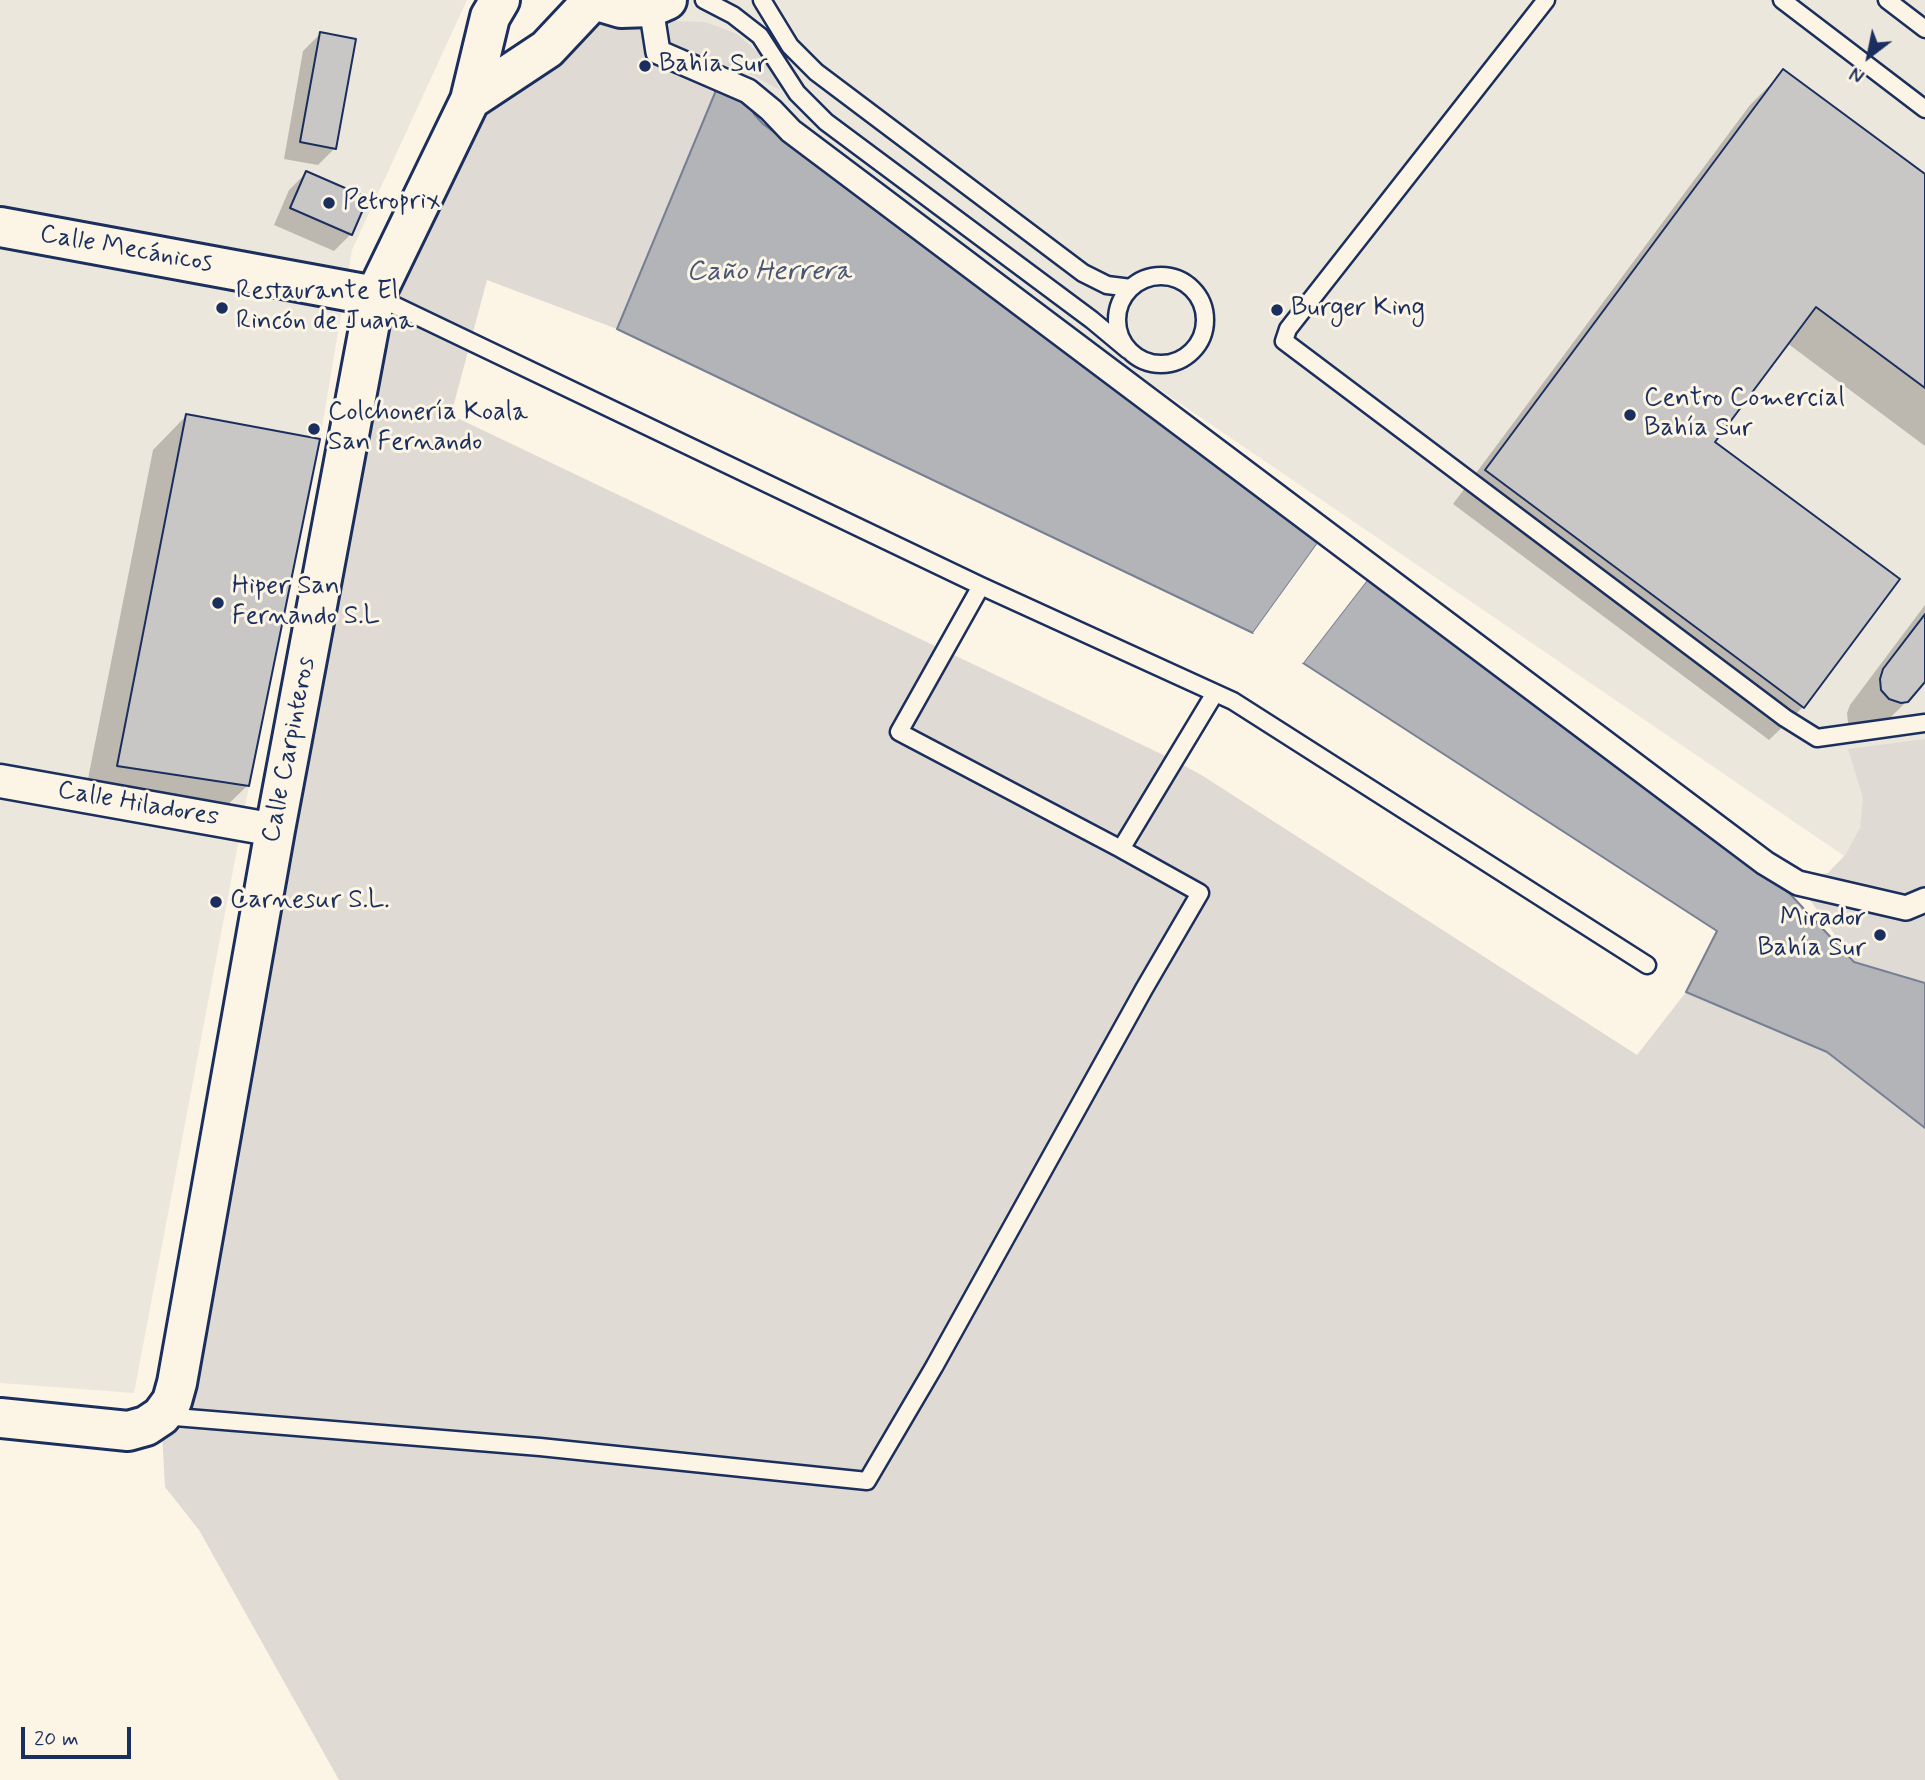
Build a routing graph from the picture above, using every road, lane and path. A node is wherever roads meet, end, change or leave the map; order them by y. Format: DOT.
graph roads {
  1 [pos="500,0"];
  2 [pos="593,0"];
  3 [pos="704,0"];
  4 [pos="762,0"];
  5 [pos="1546,0"];
  6 [pos="1782,0"];
  7 [pos="1887,0"];
  8 [pos="659,3"];
  9 [pos="1925,29"];
  10 [pos="470,100"];
  11 [pos="1925,109"];
  12 [pos="0,227"];
  13 [pos="1131,288"];
  14 [pos="375,296"];
  15 [pos="1128,350"];
  16 [pos="981,586"];
  17 [pos="1215,693"];
  18 [pos="1925,723"];
  19 [pos="0,781"];
  20 [pos="275,830"];
  21 [pos="1121,849"];
  22 [pos="1925,900"];
  23 [pos="1647,965"];
  24 [pos="161,1416"];
  25 [pos="0,1418"];
  1 -- 10 [label="street"];
  2 -- 8 [label="street"];
  2 -- 10 [label="street"];
  3 -- 15 [label="lane"];
  4 -- 13 [label="lane"];
  5 -- 18 [label="lane"];
  6 -- 11 [label="lane"];
  7 -- 9 [label="lane"];
  8 -- 22 [label="street"];
  10 -- 14 [label="street, Calle Carpinteros"];
  12 -- 14 [label="street, Calle Mecánicos"];
  13 -- 15 [label="lane"];
  13 -- 15 [label="lane"];
  14 -- 16 [label="lane"];
  14 -- 20 [label="street, Calle Carpinteros"];
  16 -- 17 [label="lane"];
  16 -- 21 [label="lane"];
  17 -- 21 [label="lane"];
  17 -- 23 [label="lane"];
  19 -- 20 [label="street, Calle Hiladores"];
  20 -- 24 [label="street, Calle Carpinteros"];
  21 -- 24 [label="lane"];
  24 -- 25 [label="street"];
}
